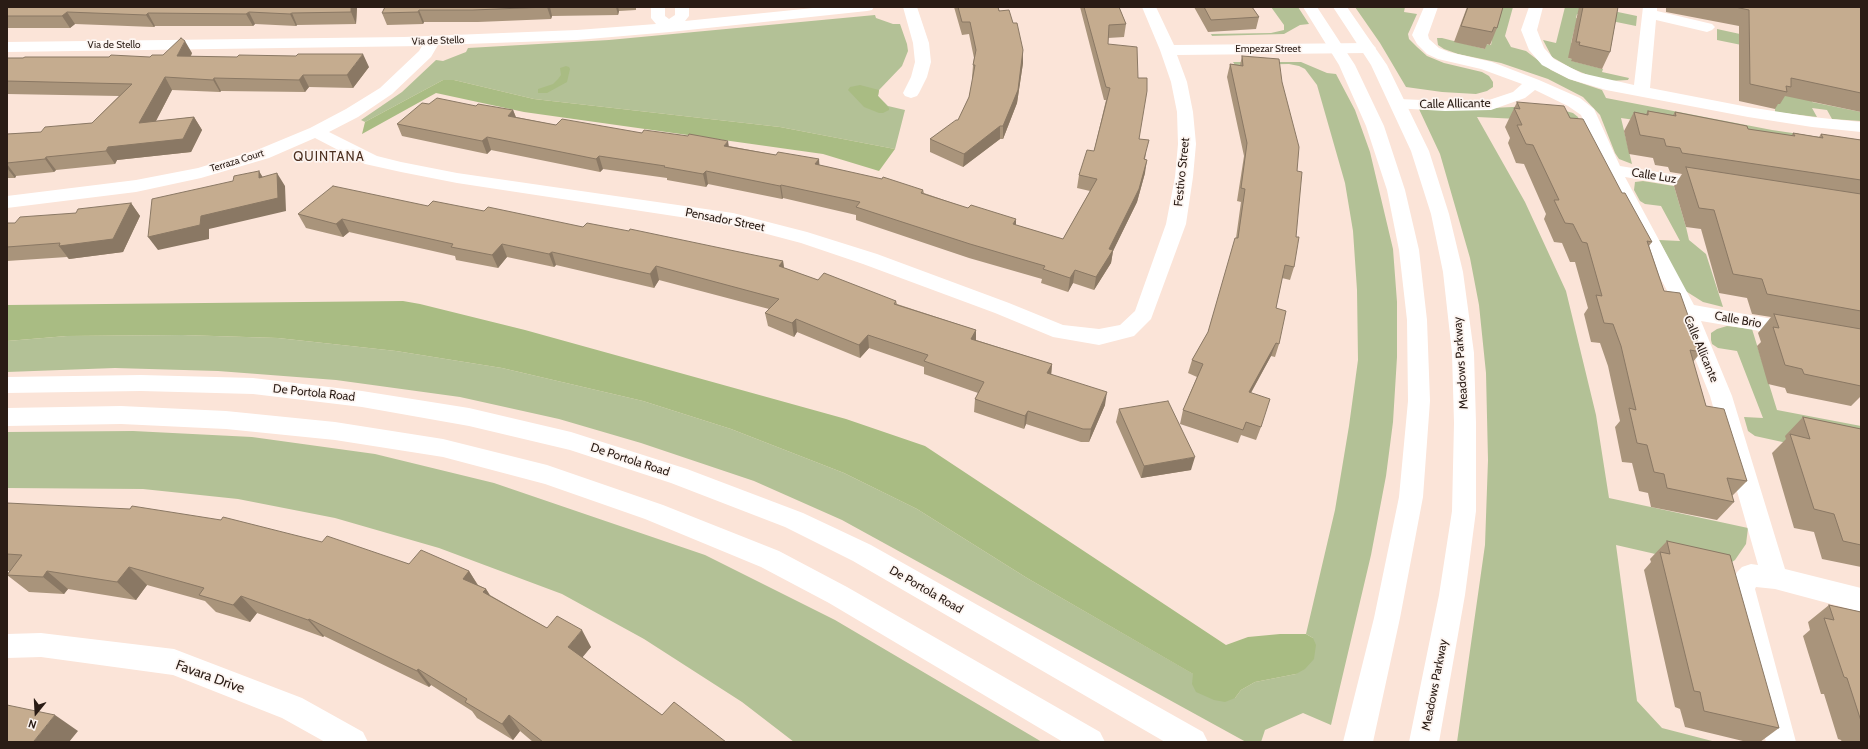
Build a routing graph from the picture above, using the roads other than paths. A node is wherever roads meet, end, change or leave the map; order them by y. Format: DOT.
graph roads {
  1 [pos="658,7"];
  2 [pos="682,7"];
  3 [pos="867,7"];
  4 [pos="910,7"];
  5 [pos="1149,7"];
  6 [pos="1310,7"];
  7 [pos="1340,7"];
  8 [pos="1431,7"];
  9 [pos="1536,7"];
  10 [pos="1650,11"];
  11 [pos="670,27"];
  12 [pos="1707,27"];
  13 [pos="433,41"];
  14 [pos="7,47"];
  15 [pos="1338,48"];
  16 [pos="1368,48"];
  17 [pos="1168,50"];
  18 [pos="1533,83"];
  19 [pos="1641,92"];
  20 [pos="911,93"];
  21 [pos="1399,104"];
  22 [pos="1861,127"];
  23 [pos="316,132"];
  24 [pos="1612,170"];
  25 [pos="1721,187"];
  26 [pos="7,202"];
  27 [pos="1686,310"];
  28 [pos="1127,331"];
  29 [pos="1815,334"];
  30 [pos="7,385"];
  31 [pos="7,417"];
  32 [pos="1776,578"];
  33 [pos="1861,600"];
  34 [pos="7,646"];
  35 [pos="353,742"];
  36 [pos="1090,742"];
  37 [pos="1193,742"];
  38 [pos="1358,742"];
  39 [pos="1424,742"];
  40 [pos="1781,742"];
  1 -- 11 [label="main road"];
  2 -- 11 [label="main road"];
  3 -- 11 [label="main road, Via de Stello"];
  4 -- 20 [label="main road"];
  5 -- 17 [label="main road, Festivo Street"];
  6 -- 15 [label="main road"];
  7 -- 16 [label="main road, Meadows Parkway"];
  8 -- 18 [label="main road"];
  9 -- 19 [label="main road"];
  10 -- 12 [label="main road"];
  10 -- 19 [label="main road"];
  11 -- 13 [label="main road, Via de Stello"];
  13 -- 14 [label="main road, Via de Stello"];
  13 -- 23 [label="main road, Terraza Court"];
  15 -- 16 [label="main road, Empezar Street"];
  15 -- 17 [label="main road, Empezar Street"];
  15 -- 38 [label="main road"];
  16 -- 21 [label="main road, Meadows Parkway"];
  17 -- 28 [label="main road, Festivo Street"];
  18 -- 21 [label="main road, Calle Allicante"];
  18 -- 24 [label="main road, Calle Allicante"];
  19 -- 22 [label="main road"];
  21 -- 39 [label="main road, Meadows Parkway"];
  23 -- 26 [label="main road, Terraza Court"];
  23 -- 28 [label="main road, Pensador Street"];
  24 -- 25 [label="main road, Calle Luz"];
  24 -- 27 [label="main road, Calle Allicante"];
  27 -- 29 [label="main road, Calle Brio"];
  27 -- 32 [label="main road, Calle Allicante"];
  30 -- 37 [label="main road, De Portola Road"];
  31 -- 36 [label="main road"];
  32 -- 33 [label="main road"];
  32 -- 40 [label="main road"];
  34 -- 35 [label="main road, Favara Drive"];
}
